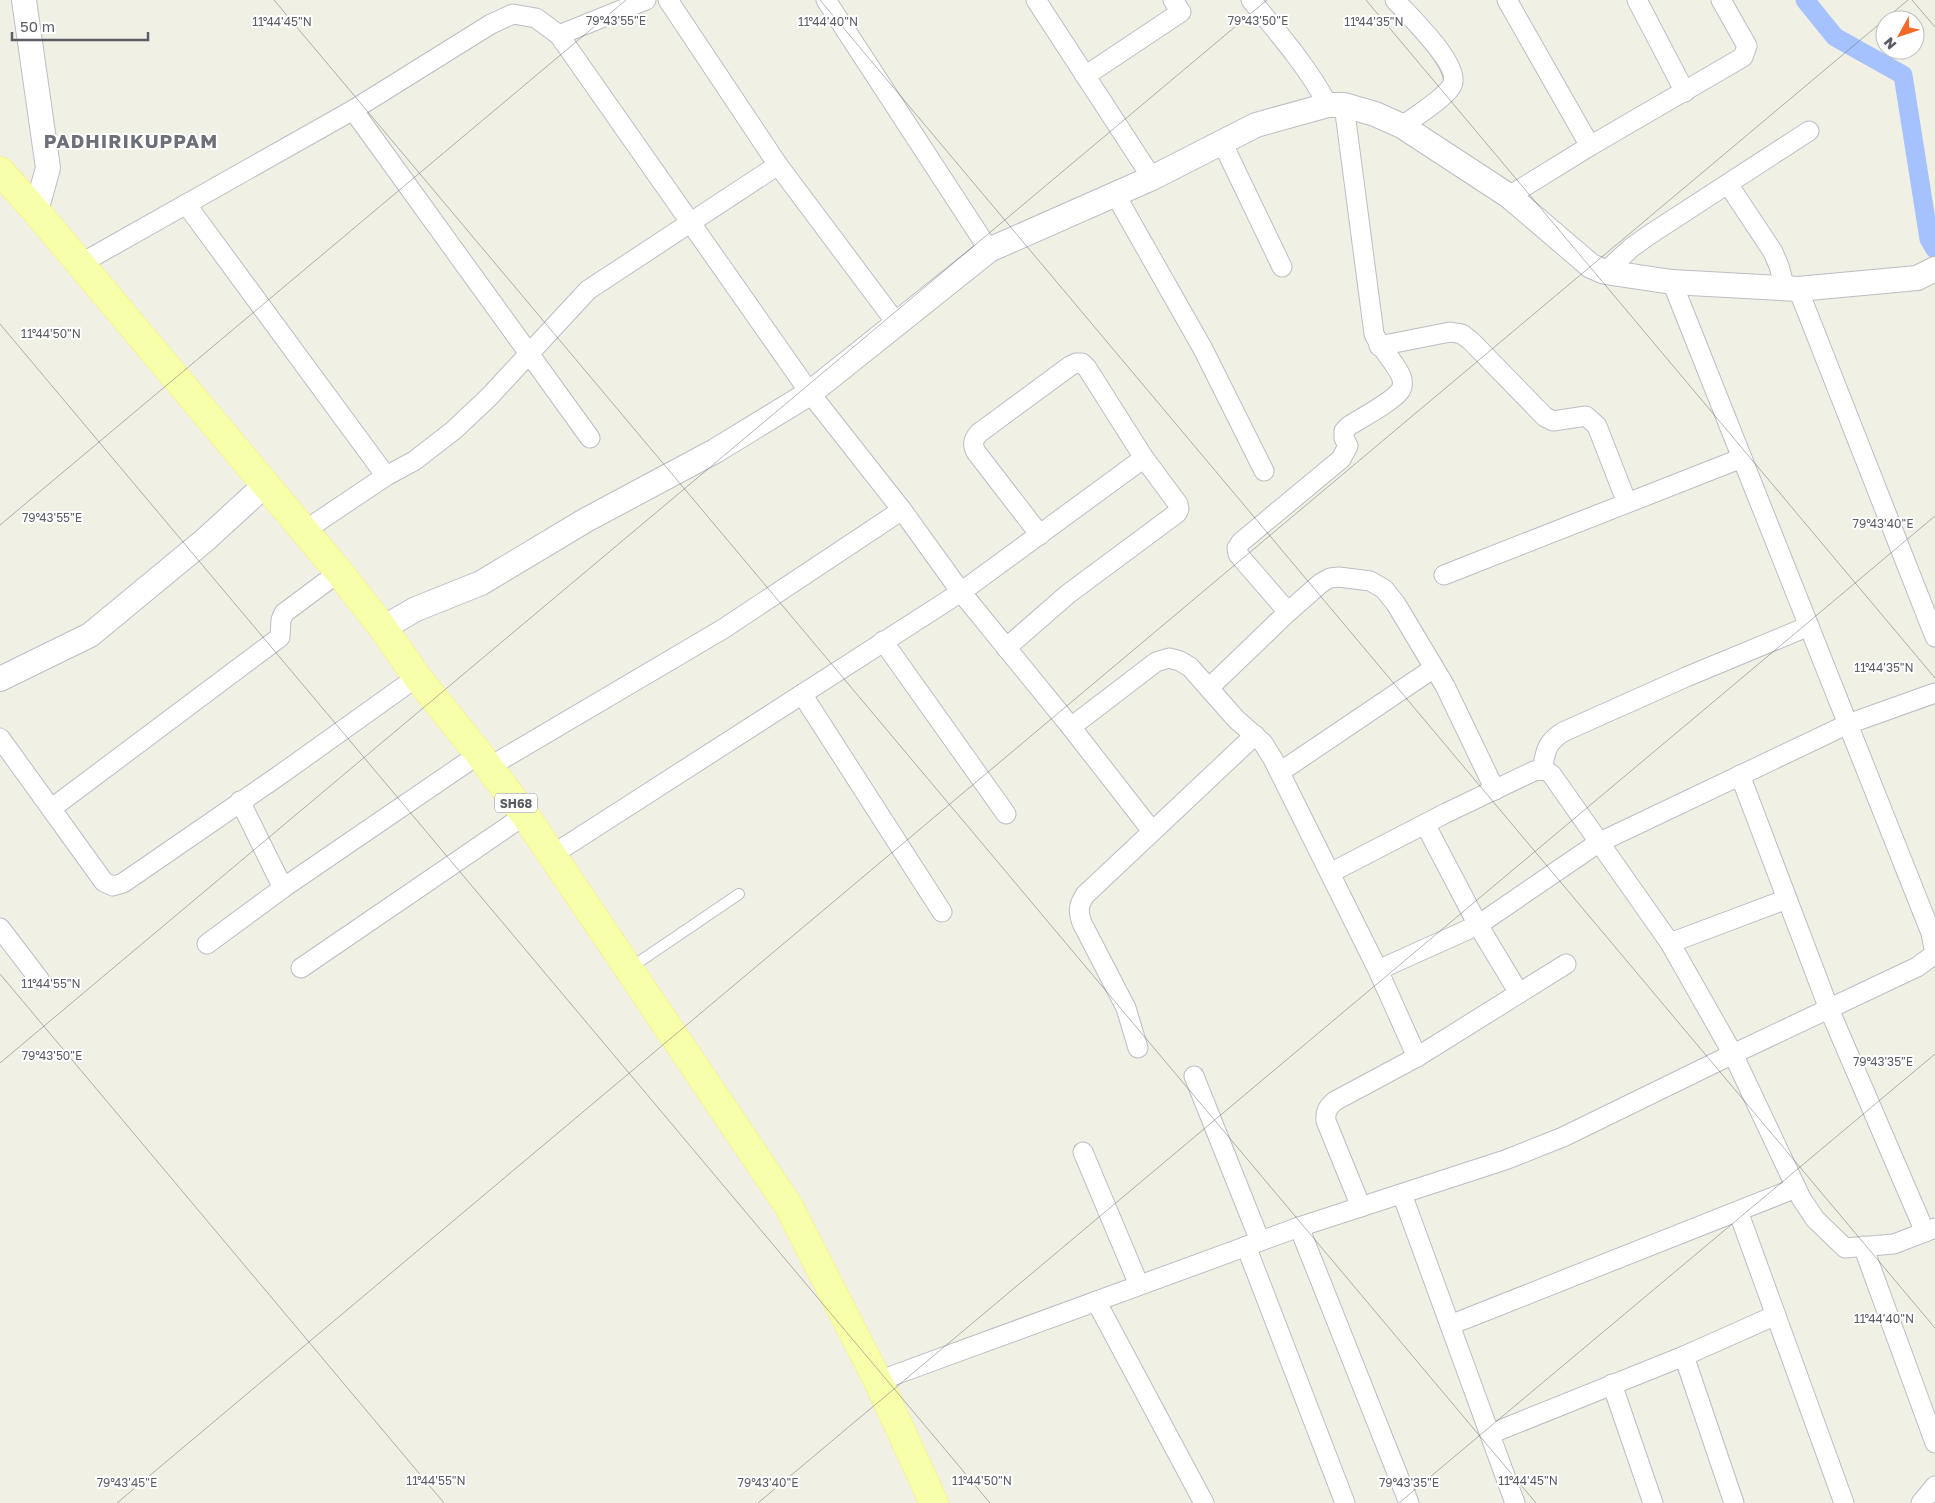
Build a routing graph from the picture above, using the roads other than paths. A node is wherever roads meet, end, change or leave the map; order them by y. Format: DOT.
graph roads {
  1 [pos="24,0"];
  2 [pos="526,0"];
  3 [pos="646,0"];
  4 [pos="668,0"];
  5 [pos="826,0"];
  6 [pos="1036,0"];
  7 [pos="1173,0"];
  8 [pos="1251,0"];
  9 [pos="1394,0"];
  10 [pos="1506,0"];
  11 [pos="1637,0"];
  12 [pos="1721,0"];
  13 [pos="536,18"];
  14 [pos="559,35"];
  15 [pos="1085,76"];
  16 [pos="1685,92"];
  17 [pos="1336,105"];
  18 [pos="353,110"];
  19 [pos="1402,126"];
  20 [pos="1809,131"];
  21 [pos="1222,142"];
  22 [pos="1590,146"];
  23 [pos="778,164"];
  24 [pos="0,171"];
  25 [pos="1152,178"];
  26 [pos="1728,184"];
  27 [pos="1116,194"];
  28 [pos="1509,196"];
  29 [pos="186,204"];
  30 [pos="36,211"];
  31 [pos="690,223"];
  32 [pos="988,250"];
  33 [pos="80,264"];
  34 [pos="1282,267"];
  35 [pos="1605,272"];
  36 [pos="1926,274"];
  37 [pos="1672,282"];
  38 [pos="1792,288"];
  39 [pos="897,324"];
  40 [pos="1379,346"];
  41 [pos="529,354"];
  42 [pos="810,393"];
  43 [pos="590,438"];
  44 [pos="1144,458"];
  45 [pos="1742,458"];
  46 [pos="1264,471"];
  47 [pos="386,476"];
  48 [pos="264,485"];
  49 [pos="1627,503"];
  50 [pos="902,510"];
  51 [pos="304,531"];
  52 [pos="1040,535"];
  53 [pos="339,572"];
  54 [pos="1444,575"];
  55 [pos="961,592"];
  56 [pos="1288,612"];
  57 [pos="1809,626"];
  58 [pos="384,628"];
  59 [pos="1935,637"];
  60 [pos="883,641"];
  61 [pos="1006,648"];
  62 [pos="1434,668"];
  63 [pos="417,677"];
  64 [pos="0,679"];
  65 [pos="1209,688"];
  66 [pos="1935,693"];
  67 [pos="802,694"];
  68 [pos="1848,724"];
  69 [pos="1071,727"];
  70 [pos="1255,736"];
  71 [pos="0,738"];
  72 [pos="484,760"];
  73 [pos="1542,770"];
  74 [pos="1280,772"];
  75 [pos="1740,775"];
  76 [pos="1495,790"];
  77 [pos="240,801"];
  78 [pos="52,808"];
  79 [pos="1006,814"];
  80 [pos="524,815"];
  81 [pos="1425,824"];
  82 [pos="1152,831"];
  83 [pos="1598,843"];
  84 [pos="552,855"];
  85 [pos="1330,873"];
  86 [pos="283,888"];
  87 [pos="739,894"];
  88 [pos="1787,899"];
  89 [pos="942,912"];
  90 [pos="1478,925"];
  91 [pos="0,928"];
  92 [pos="1670,943"];
  93 [pos="207,944"];
  94 [pos="1935,954"];
  95 [pos="1566,964"];
  96 [pos="301,968"];
  97 [pos="629,969"];
  98 [pos="1378,970"];
  99 [pos="39,979"];
  100 [pos="1519,993"];
  101 [pos="1829,1009"];
  102 [pos="1138,1048"];
  103 [pos="1733,1054"];
  104 [pos="1417,1057"];
  105 [pos="1194,1076"];
  106 [pos="1083,1152"];
  107 [pos="1796,1188"];
  108 [pos="1402,1194"];
  109 [pos="1361,1207"];
  110 [pos="1738,1211"];
  111 [pos="1300,1226"];
  112 [pos="1930,1230"];
  113 [pos="1253,1243"];
  114 [pos="1863,1246"];
  115 [pos="1139,1285"];
  116 [pos="1096,1301"];
  117 [pos="1776,1315"];
  118 [pos="1450,1325"];
  119 [pos="1684,1356"];
  120 [pos="878,1381"];
  121 [pos="1612,1384"];
  122 [pos="1490,1434"];
  123 [pos="1935,1444"];
  124 [pos="1935,1486"];
  125 [pos="934,1503"];
  126 [pos="1204,1503"];
  127 [pos="1345,1503"];
  128 [pos="1410,1503"];
  129 [pos="1515,1503"];
  130 [pos="1654,1503"];
  131 [pos="1734,1503"];
  132 [pos="1844,1503"];
  133 [pos="1921,1503"];
  1 -- 30 [label="street"];
  2 -- 13 [label="street"];
  3 -- 14 [label="street"];
  4 -- 23 [label="street"];
  5 -- 32 [label="street"];
  6 -- 15 [label="street"];
  7 -- 15 [label="street"];
  8 -- 17 [label="street"];
  9 -- 19 [label="street"];
  10 -- 22 [label="street"];
  11 -- 16 [label="street"];
  12 -- 16 [label="street"];
  13 -- 14 [label="street"];
  13 -- 18 [label="street"];
  14 -- 31 [label="street"];
  15 -- 25 [label="street"];
  16 -- 22 [label="street"];
  17 -- 19 [label="street"];
  17 -- 21 [label="street"];
  17 -- 40 [label="street"];
  18 -- 29 [label="street"];
  18 -- 41 [label="street"];
  19 -- 28 [label="street"];
  20 -- 26 [label="street"];
  21 -- 25 [label="street"];
  21 -- 34 [label="street"];
  22 -- 28 [label="street"];
  23 -- 31 [label="street"];
  23 -- 39 [label="street"];
  24 -- 30 [label="main road, SH68"];
  25 -- 27 [label="street"];
  26 -- 35 [label="street"];
  26 -- 38 [label="street"];
  27 -- 32 [label="street"];
  27 -- 46 [label="street"];
  28 -- 35 [label="street"];
  29 -- 33 [label="street"];
  29 -- 47 [label="street"];
  30 -- 33 [label="main road, SH68"];
  31 -- 41 [label="street"];
  31 -- 42 [label="street"];
  32 -- 39 [label="street"];
  33 -- 48 [label="main road, SH68"];
  35 -- 37 [label="street"];
  36 -- 38 [label="street"];
  37 -- 38 [label="street"];
  37 -- 45 [label="street"];
  38 -- 59 [label="street"];
  39 -- 42 [label="street"];
  40 -- 49 [label="street"];
  40 -- 56 [label="street"];
  41 -- 43 [label="street"];
  41 -- 47 [label="street"];
  42 -- 50 [label="street"];
  42 -- 58 [label="street"];
  44 -- 52 [label="street"];
  44 -- 52 [label="street"];
  44 -- 61 [label="street"];
  45 -- 49 [label="street"];
  45 -- 57 [label="street"];
  47 -- 51 [label="street"];
  48 -- 51 [label="main road, SH68"];
  48 -- 64 [label="street"];
  49 -- 54 [label="street"];
  50 -- 55 [label="street"];
  50 -- 72 [label="street"];
  51 -- 53 [label="main road, SH68"];
  52 -- 55 [label="street"];
  53 -- 58 [label="main road, SH68"];
  53 -- 78 [label="street"];
  55 -- 60 [label="street"];
  55 -- 61 [label="street"];
  56 -- 62 [label="street"];
  56 -- 65 [label="street"];
  57 -- 68 [label="street"];
  57 -- 73 [label="street"];
  58 -- 63 [label="main road, SH68"];
  60 -- 67 [label="street"];
  60 -- 79 [label="street"];
  61 -- 69 [label="street"];
  62 -- 74 [label="street"];
  62 -- 76 [label="street"];
  63 -- 72 [label="main road, SH68"];
  63 -- 77 [label="street"];
  65 -- 69 [label="street"];
  65 -- 70 [label="street"];
  66 -- 68 [label="street"];
  67 -- 84 [label="street"];
  67 -- 89 [label="street"];
  68 -- 75 [label="street"];
  68 -- 94 [label="street"];
  69 -- 82 [label="street"];
  70 -- 74 [label="street"];
  70 -- 82 [label="street"];
  71 -- 78 [label="street"];
  72 -- 80 [label="main road, SH68"];
  72 -- 86 [label="street"];
  73 -- 76 [label="street"];
  73 -- 83 [label="street"];
  74 -- 85 [label="street"];
  75 -- 83 [label="street"];
  75 -- 88 [label="street"];
  76 -- 81 [label="street"];
  77 -- 78 [label="street"];
  77 -- 86 [label="street"];
  80 -- 84 [label="main road, SH68"];
  80 -- 96 [label="street"];
  81 -- 85 [label="street"];
  81 -- 90 [label="street"];
  82 -- 102 [label="street"];
  83 -- 90 [label="street"];
  83 -- 92 [label="street"];
  84 -- 97 [label="main road, SH68"];
  85 -- 98 [label="street"];
  86 -- 93 [label="street"];
  87 -- 97 [label="lane"];
  88 -- 92 [label="street"];
  88 -- 101 [label="street"];
  90 -- 98 [label="street"];
  90 -- 100 [label="street"];
  91 -- 99 [label="street"];
  92 -- 103 [label="street"];
  94 -- 101 [label="street"];
  95 -- 100 [label="street"];
  97 -- 120 [label="main road, SH68"];
  98 -- 104 [label="street"];
  100 -- 104 [label="street"];
  101 -- 103 [label="street"];
  101 -- 112 [label="street"];
  103 -- 107 [label="street"];
  103 -- 108 [label="street"];
  104 -- 109 [label="street"];
  105 -- 113 [label="street"];
  106 -- 115 [label="street"];
  107 -- 110 [label="street"];
  107 -- 114 [label="street"];
  108 -- 109 [label="street"];
  108 -- 118 [label="street"];
  109 -- 111 [label="street"];
  110 -- 117 [label="street"];
  110 -- 118 [label="street"];
  111 -- 113 [label="street"];
  111 -- 128 [label="street"];
  112 -- 114 [label="street"];
  113 -- 115 [label="street"];
  113 -- 127 [label="street"];
  114 -- 123 [label="street"];
  115 -- 116 [label="street"];
  116 -- 120 [label="street"];
  116 -- 126 [label="street"];
  117 -- 119 [label="street"];
  117 -- 132 [label="street"];
  118 -- 122 [label="street"];
  119 -- 121 [label="street"];
  119 -- 131 [label="street"];
  120 -- 125 [label="main road, SH68"];
  121 -- 122 [label="street"];
  121 -- 130 [label="street"];
  122 -- 129 [label="street"];
  124 -- 133 [label="street"];
}
